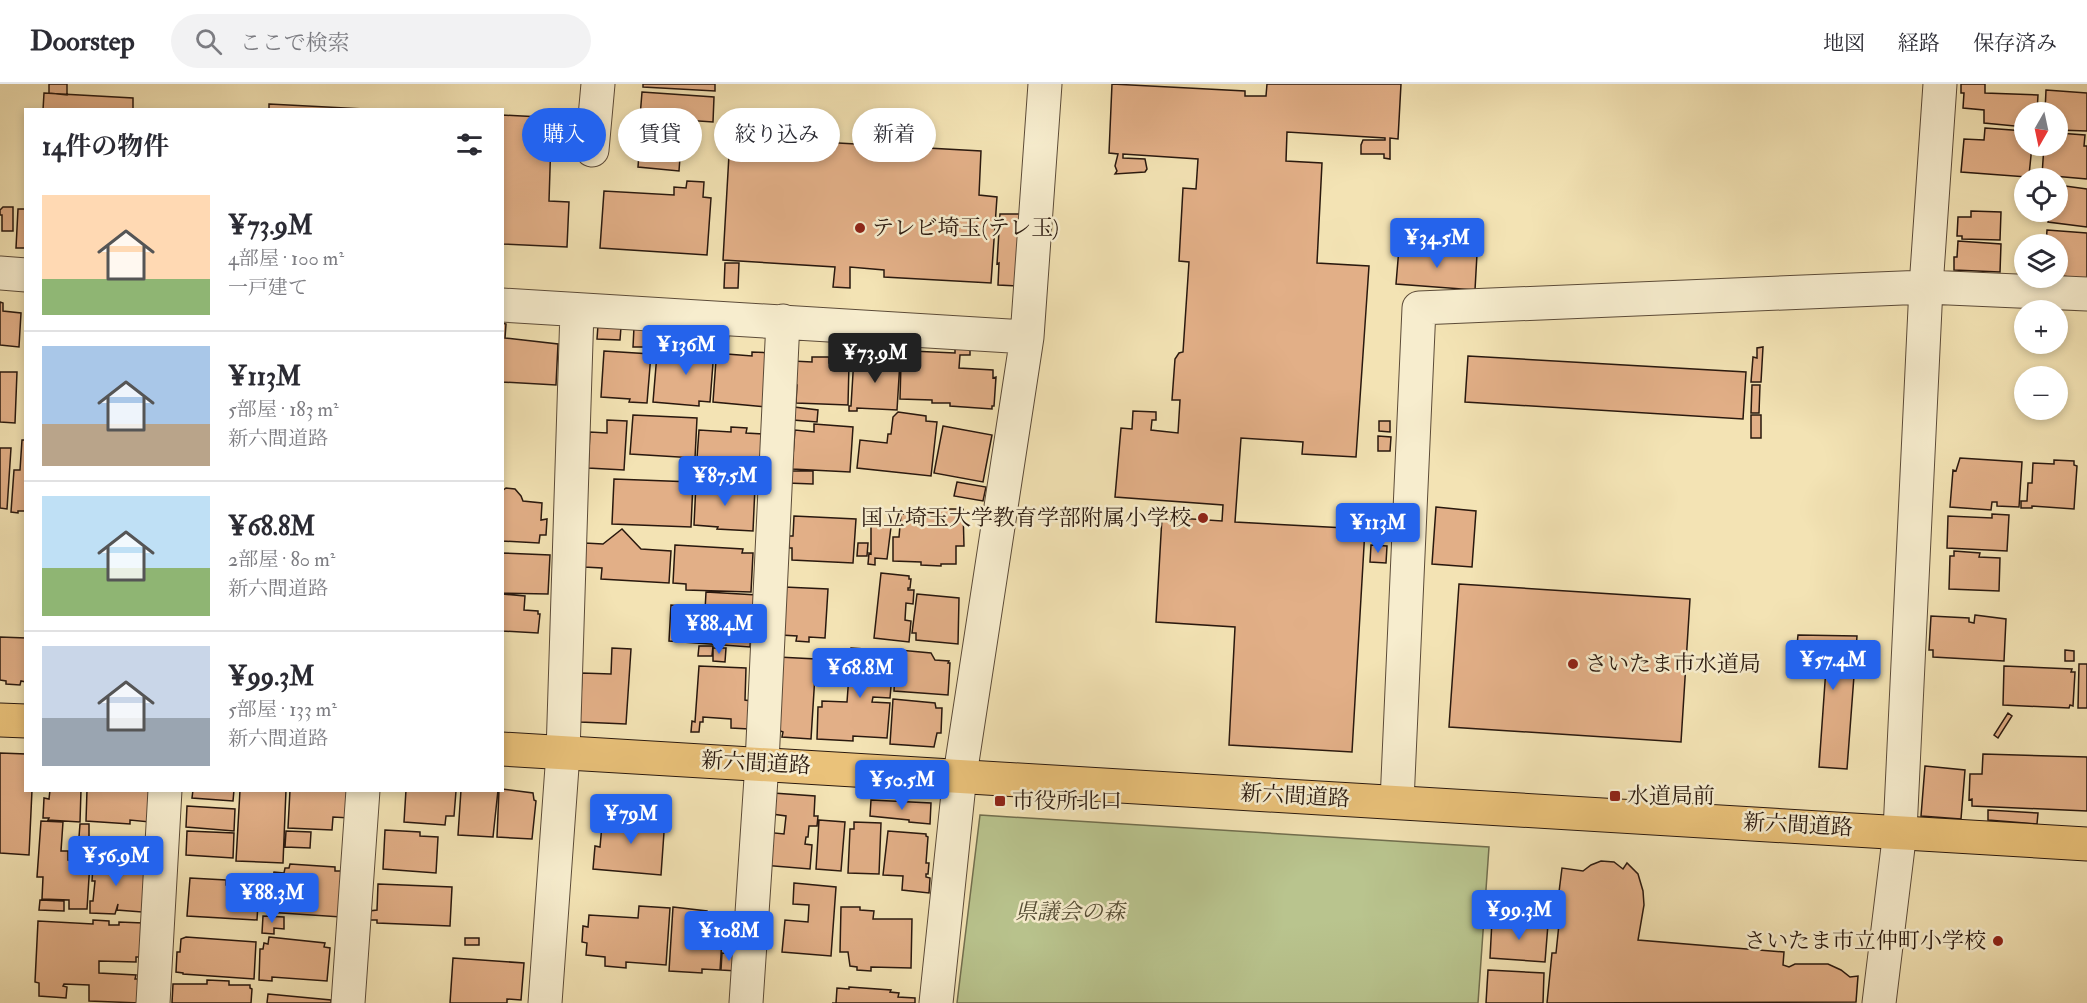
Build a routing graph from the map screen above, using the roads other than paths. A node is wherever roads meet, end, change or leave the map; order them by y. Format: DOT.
graph roads {
  1 [pos="598,84"];
  2 [pos="1045,84"];
  3 [pos="1940,84"];
  4 [pos="596,108"];
  5 [pos="0,273"];
  6 [pos="24,275"];
  7 [pos="1926,287"];
  8 [pos="2087,294"];
  9 [pos="504,305"];
  10 [pos="577,310"];
  11 [pos="783,321"];
  12 [pos="1027,337"];
  13 [pos="0,720"];
  14 [pos="24,721"];
  15 [pos="504,749"];
  16 [pos="563,753"];
  17 [pos="762,763"];
  18 [pos="960,775"];
  19 [pos="165,792"];
  20 [pos="363,792"];
  21 [pos="1397,802"];
  22 [pos="1900,831"];
  23 [pos="2087,844"];
  24 [pos="153,1003"];
  25 [pos="348,1003"];
  26 [pos="545,1003"];
  27 [pos="746,1003"];
  28 [pos="936,1003"];
  29 [pos="1879,1003"];
  1 -- 4 [label="street"];
  2 -- 12 [label="street"];
  3 -- 7 [label="street"];
  5 -- 6 [label="street"];
  7 -- 8 [label="street"];
  7 -- 21 [label="street"];
  7 -- 22 [label="street"];
  9 -- 10 [label="street"];
  10 -- 11 [label="street"];
  10 -- 16 [label="street"];
  11 -- 12 [label="street"];
  11 -- 17 [label="street"];
  12 -- 18 [label="street"];
  13 -- 14 [label="main road"];
  15 -- 16 [label="main road, 新六間道路"];
  16 -- 17 [label="main road, 新六間道路"];
  16 -- 26 [label="street"];
  17 -- 18 [label="main road, 新六間道路"];
  17 -- 27 [label="street"];
  18 -- 21 [label="main road, 新六間道路"];
  18 -- 28 [label="street"];
  19 -- 24 [label="street"];
  20 -- 25 [label="street"];
  21 -- 22 [label="main road, 新六間道路"];
  22 -- 23 [label="main road, 新六間道路"];
  22 -- 29 [label="street"];
}
